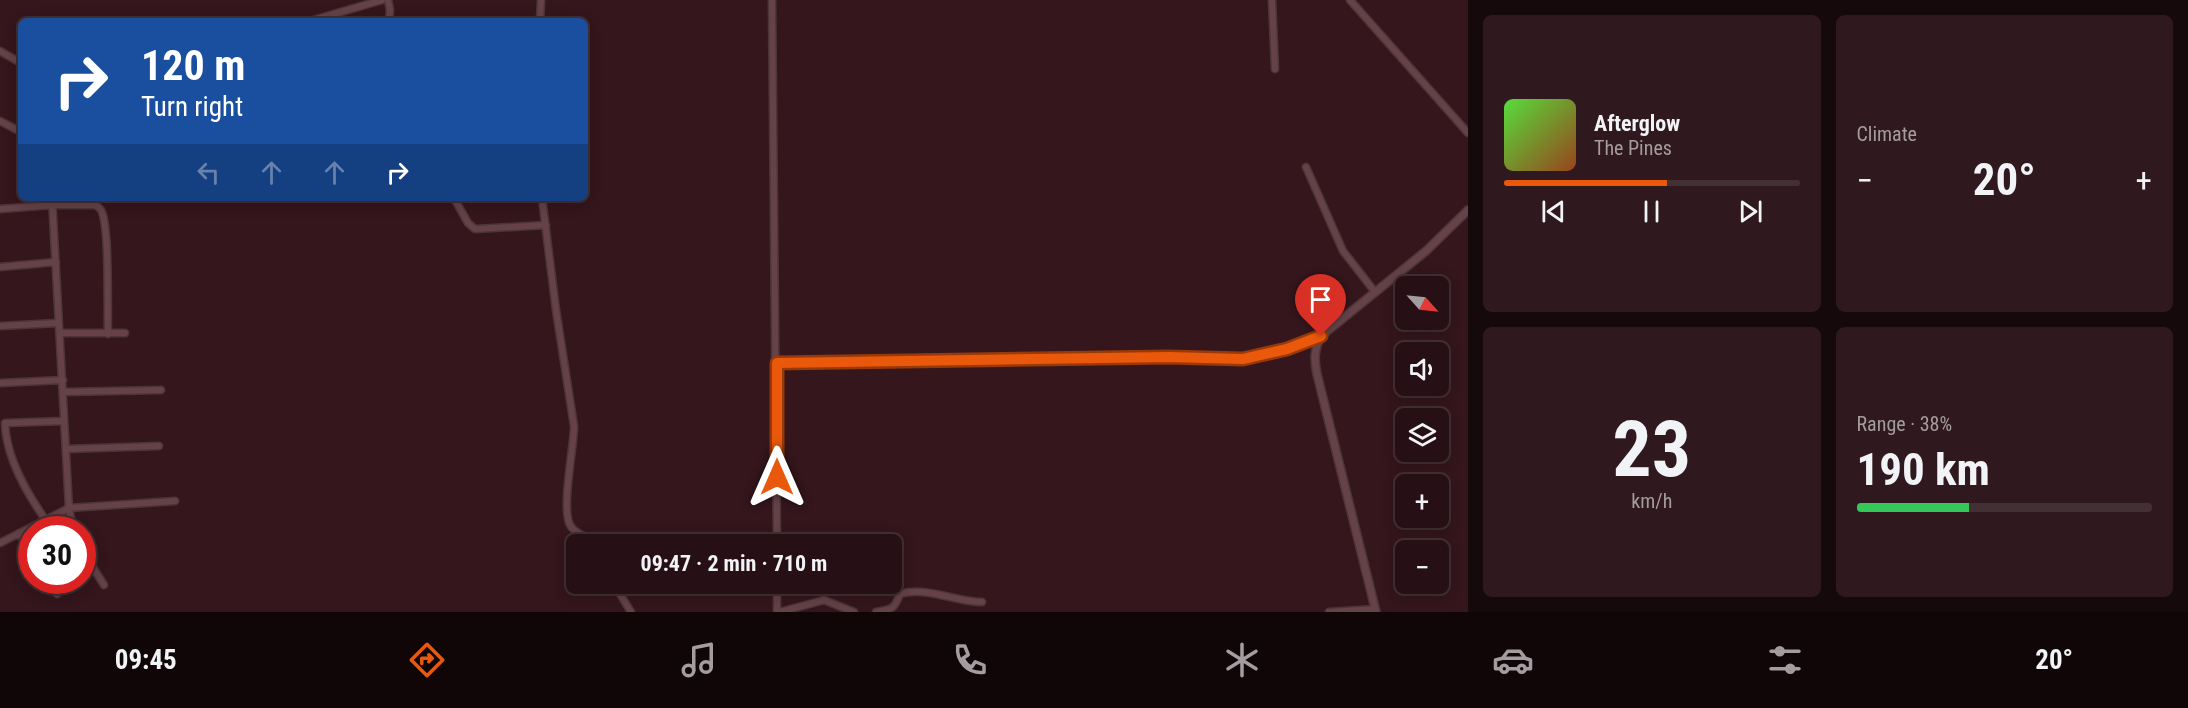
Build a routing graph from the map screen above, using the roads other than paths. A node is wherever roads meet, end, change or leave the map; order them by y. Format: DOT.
graph roads {
  1 [pos="382,0"];
  2 [pos="388,0"];
  3 [pos="541,0"];
  4 [pos="772,0"];
  5 [pos="1272,0"];
  6 [pos="1350,0"];
  7 [pos="320,18"];
  8 [pos="389,18"];
  9 [pos="540,18"];
  10 [pos="0,51"];
  11 [pos="18,61"];
  12 [pos="1275,69"];
  13 [pos="0,121"];
  14 [pos="18,130"];
  15 [pos="1468,133"];
  16 [pos="1306,167"];
  17 [pos="53,201"];
  18 [pos="456,201"];
  19 [pos="542,201"];
  20 [pos="0,209"];
  21 [pos="1467,213"];
  22 [pos="546,225"];
  23 [pos="56,262"];
  24 [pos="0,267"];
  25 [pos="1375,292"];
  26 [pos="58,323"];
  27 [pos="0,326"];
  28 [pos="60,333"];
  29 [pos="108,333"];
  30 [pos="125,333"];
  31 [pos="1321,336"];
  32 [pos="777,363"];
  33 [pos="63,380"];
  34 [pos="0,383"];
  35 [pos="161,390"];
  36 [pos="64,392"];
  37 [pos="64,422"];
  38 [pos="159,446"];
  39 [pos="66,449"];
  40 [pos="175,501"];
  41 [pos="69,508"];
  42 [pos="43,516"];
  43 [pos="52,516"];
  44 [pos="70,516"];
  45 [pos="18,534"];
  46 [pos="581,534"];
  47 [pos="777,534"];
  48 [pos="0,543"];
  49 [pos="96,572"];
  50 [pos="104,585"];
  51 [pos="620,594"];
  52 [pos="777,594"];
  53 [pos="982,602"];
  54 [pos="1376,610"];
  55 [pos="631,612"];
  56 [pos="778,612"];
  57 [pos="854,612"];
  58 [pos="876,612"];
  59 [pos="1329,612"];
  1 -- 7 [label="street"];
  2 -- 8 [label="street"];
  3 -- 9 [label="street"];
  4 -- 32 [label="street"];
  5 -- 12 [label="street"];
  6 -- 15 [label="street"];
  10 -- 11 [label="street"];
  13 -- 14 [label="street"];
  16 -- 25 [label="street"];
  17 -- 20 [label="street"];
  17 -- 23 [label="street"];
  17 -- 29 [label="street"];
  18 -- 22 [label="street"];
  19 -- 22 [label="street"];
  21 -- 25 [label="street"];
  22 -- 46 [label="street"];
  23 -- 24 [label="street"];
  23 -- 26 [label="street"];
  25 -- 31 [label="street"];
  26 -- 27 [label="street"];
  26 -- 28 [label="street"];
  28 -- 29 [label="street"];
  28 -- 33 [label="street"];
  29 -- 30 [label="street"];
  31 -- 32 [label="street"];
  31 -- 54 [label="street"];
  32 -- 47 [label="street"];
  33 -- 34 [label="street"];
  33 -- 36 [label="street"];
  35 -- 36 [label="street"];
  36 -- 37 [label="street"];
  37 -- 39 [label="street"];
  37 -- 42 [label="street"];
  38 -- 39 [label="street"];
  39 -- 41 [label="street"];
  40 -- 41 [label="street"];
  41 -- 43 [label="street"];
  41 -- 44 [label="street"];
  45 -- 48 [label="street"];
  49 -- 50 [label="street"];
  51 -- 55 [label="street"];
  52 -- 56 [label="street"];
  53 -- 58 [label="street"];
  54 -- 59 [label="street"];
  56 -- 57 [label="street"];
}
